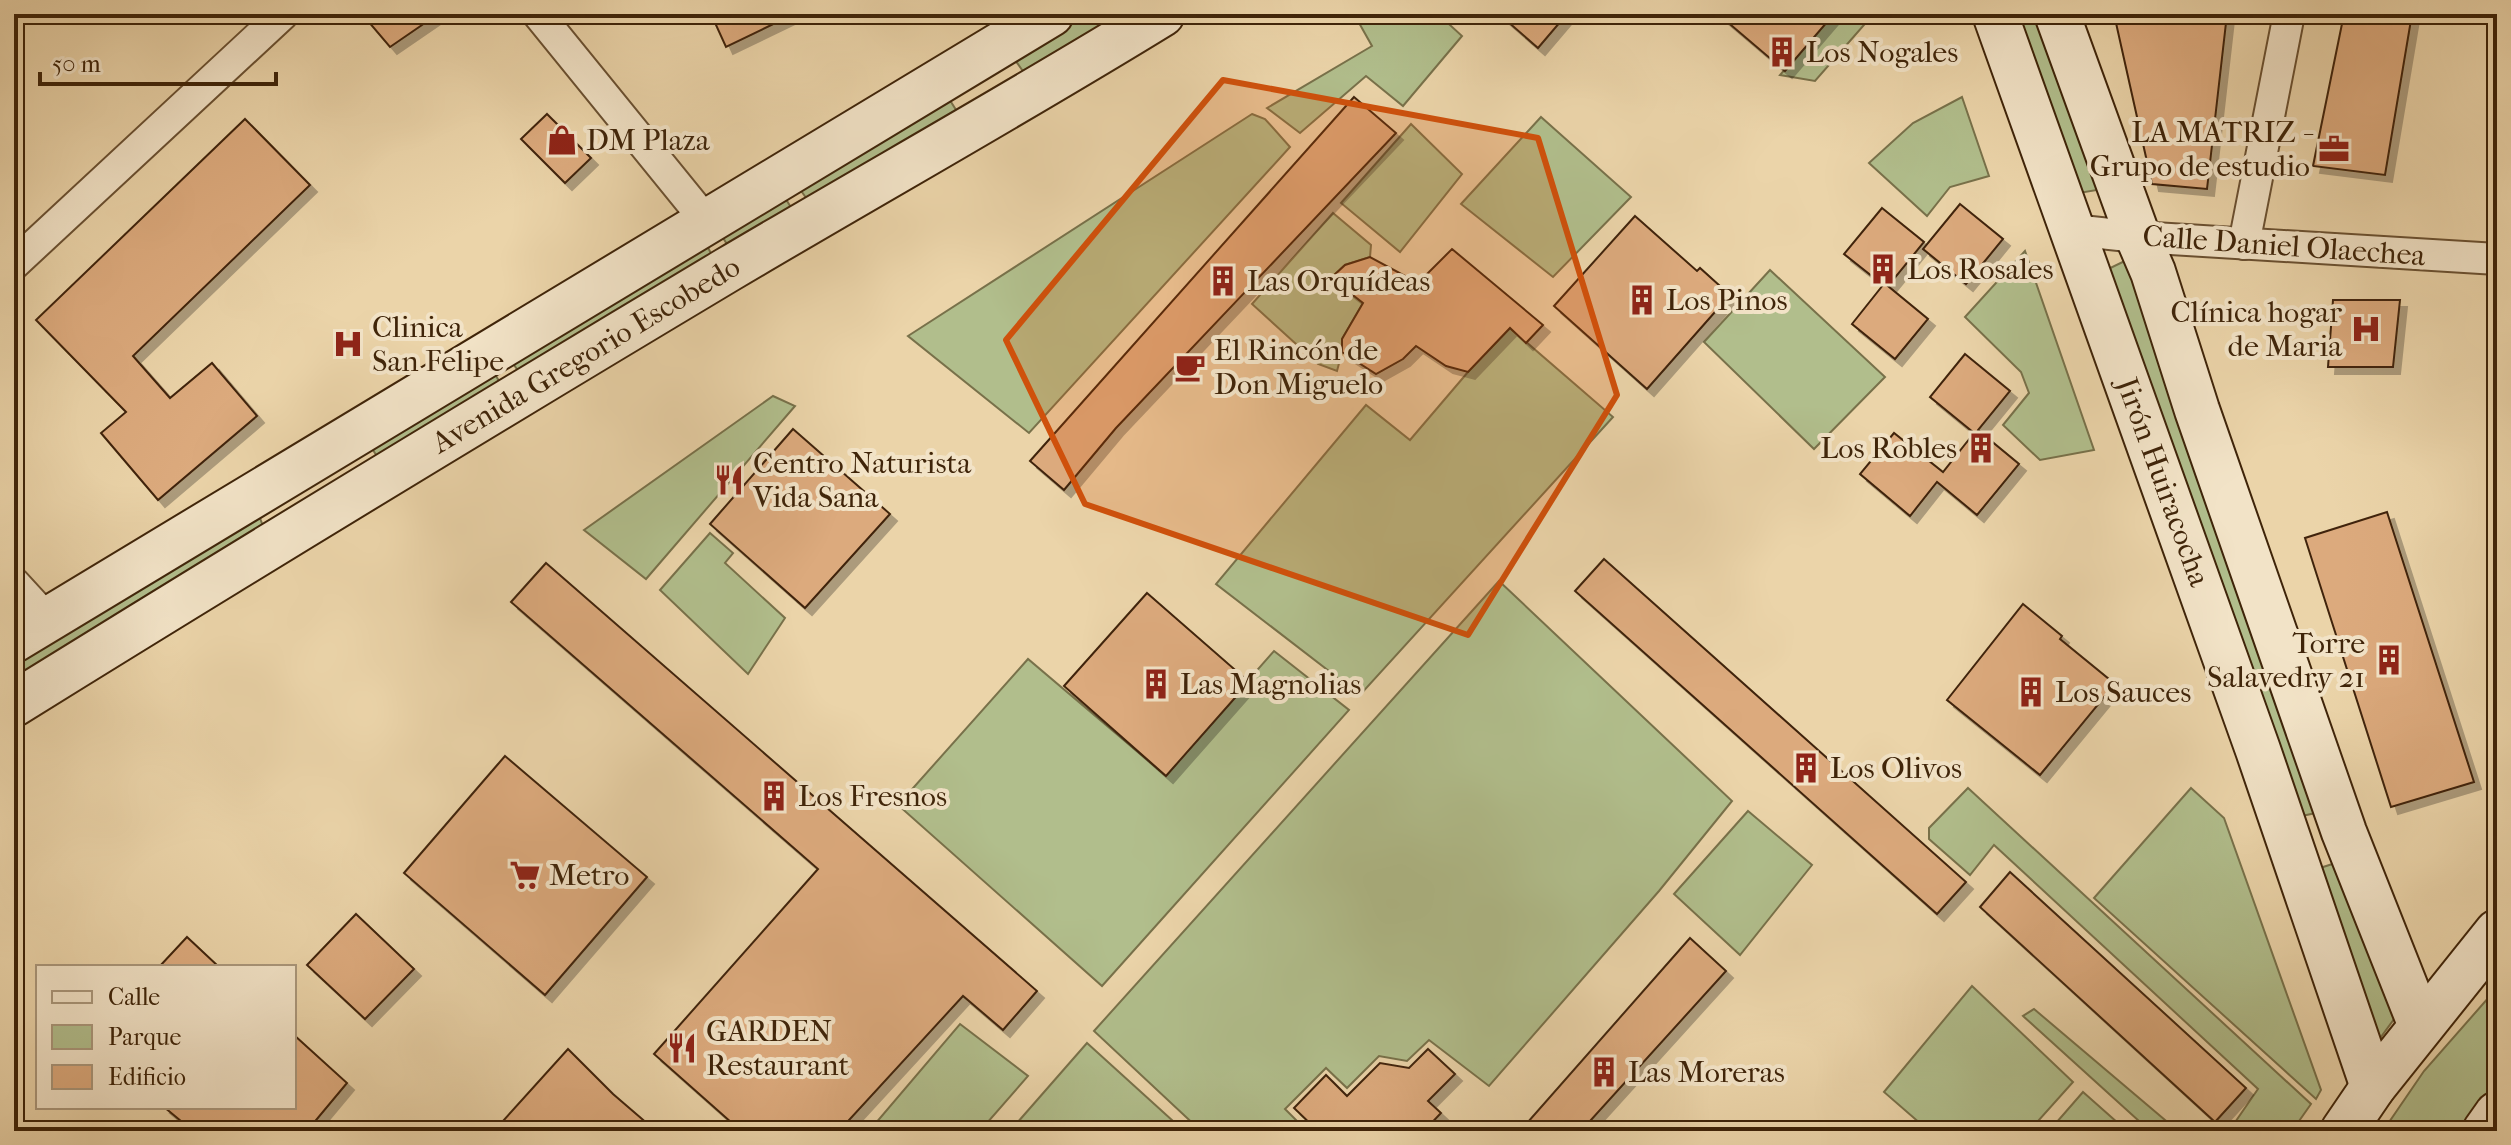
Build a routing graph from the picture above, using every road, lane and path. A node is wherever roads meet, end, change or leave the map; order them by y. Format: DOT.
graph roads {
  1 [pos="283,14"];
  2 [pos="538,14"];
  3 [pos="1162,14"];
  4 [pos="1995,14"];
  5 [pos="2057,14"];
  6 [pos="2289,14"];
  7 [pos="1037,22"];
  8 [pos="977,60"];
  9 [pos="1050,83"];
  10 [pos="1008,105"];
  11 [pos="707,222"];
  12 [pos="2072,230"];
  13 [pos="2138,237"];
  14 [pos="2244,244"];
  15 [pos="2497,259"];
  16 [pos="14,264"];
  17 [pos="307,465"];
  18 [pos="332,508"];
  19 [pos="14,583"];
  20 [pos="31,630"];
  21 [pos="14,704"];
  22 [pos="2344,832"];
  23 [pos="2292,848"];
  24 [pos="2497,932"];
  25 [pos="2421,1026"];
  26 [pos="2373,1087"];
  27 [pos="2497,1114"];
  28 [pos="2343,1131"];
  29 [pos="2485,1131"];
  1 -- 16 [label="street"];
  2 -- 11 [label="street"];
  3 -- 9 [label="street, Avenida Gregorio Escobedo"];
  4 -- 12 [label="street, Jirón Huiracocha"];
  5 -- 13 [label="street, Jirón Huiracocha"];
  6 -- 14 [label="street"];
  7 -- 8 [label="street, Avenida Gregorio Escobedo"];
  7 -- 9 [label="street"];
  8 -- 10 [label="street"];
  8 -- 11 [label="street, Avenida Gregorio Escobedo"];
  9 -- 10 [label="street, Avenida Gregorio Escobedo"];
  10 -- 18 [label="street, Avenida Gregorio Escobedo"];
  11 -- 17 [label="street, Avenida Gregorio Escobedo"];
  12 -- 13 [label="street, Calle Daniel Olaechea"];
  12 -- 23 [label="street, Jirón Huiracocha"];
  13 -- 14 [label="street, Calle Daniel Olaechea"];
  13 -- 22 [label="street, Jirón Huiracocha"];
  14 -- 15 [label="street, Calle Daniel Olaechea"];
  17 -- 18 [label="street"];
  17 -- 20 [label="street, Avenida Gregorio Escobedo"];
  18 -- 21 [label="street, Avenida Gregorio Escobedo"];
  19 -- 20 [label="street"];
  22 -- 23 [label="street"];
  22 -- 25 [label="street, Jirón Huiracocha"];
  23 -- 26 [label="street, Jirón Huiracocha"];
  24 -- 25 [label="street"];
  25 -- 26 [label="street"];
  26 -- 28 [label="street"];
  27 -- 29 [label="street"];
}
